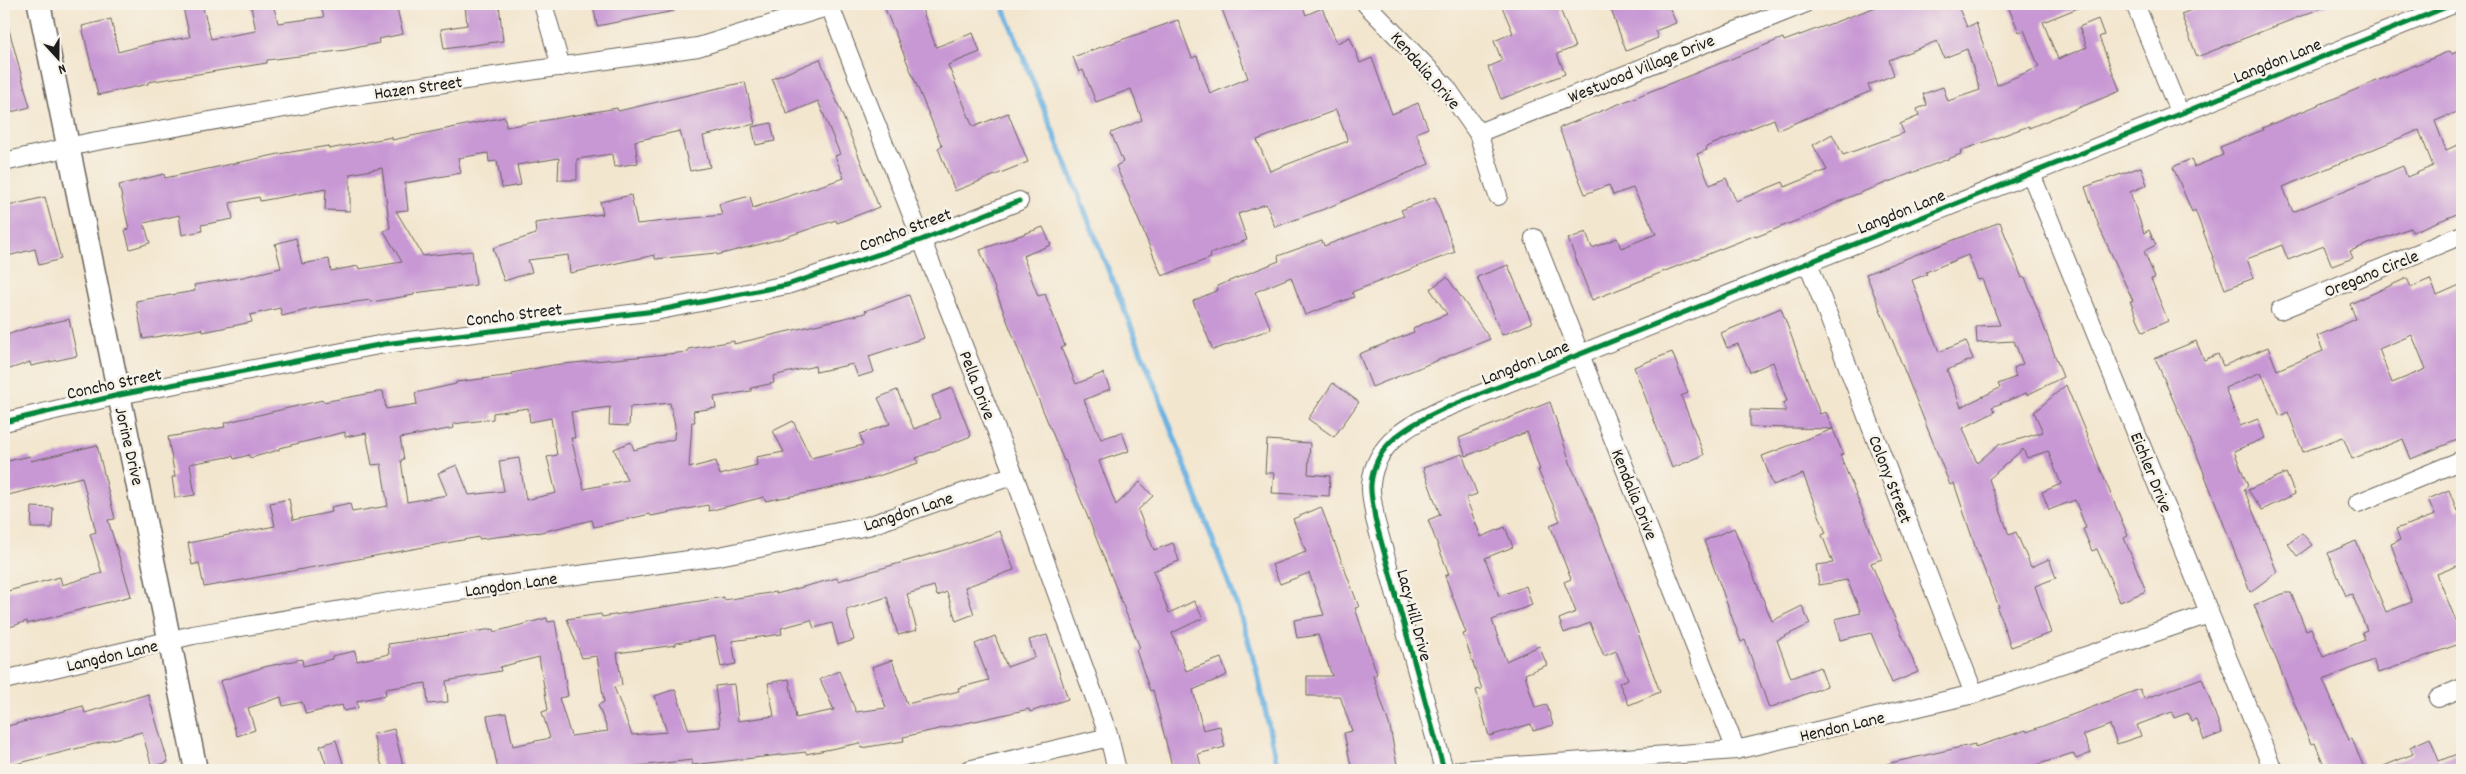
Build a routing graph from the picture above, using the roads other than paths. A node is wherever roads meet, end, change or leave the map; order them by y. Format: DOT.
graph roads {
  1 [pos="39,4"];
  2 [pos="543,4"];
  3 [pos="1366,4"];
  4 [pos="1804,4"];
  5 [pos="2135,4"];
  6 [pos="2454,4"];
  7 [pos="829,5"];
  8 [pos="561,67"];
  9 [pos="2180,114"];
  10 [pos="1478,133"];
  11 [pos="69,146"];
  12 [pos="4,162"];
  13 [pos="2031,174"];
  14 [pos="1498,196"];
  15 [pos="1019,201"];
  16 [pos="2462,235"];
  17 [pos="1534,238"];
  18 [pos="921,240"];
  19 [pos="1808,263"];
  20 [pos="2280,310"];
  21 [pos="1580,355"];
  22 [pos="119,394"];
  23 [pos="4,422"];
  24 [pos="2462,460"];
  25 [pos="1375,465"];
  26 [pos="1014,475"];
  27 [pos="2358,503"];
  28 [pos="2209,614"];
  29 [pos="171,640"];
  30 [pos="4,680"];
  31 [pos="2462,688"];
  32 [pos="1974,694"];
  33 [pos="2438,698"];
  34 [pos="1109,738"];
  35 [pos="1736,750"];
  36 [pos="196,770"];
  37 [pos="968,770"];
  38 [pos="1117,770"];
  39 [pos="1444,770"];
  40 [pos="1460,770"];
  41 [pos="2273,770"];
  1 -- 11 [label="street, Jorine Drive"];
  2 -- 8 [label="street"];
  3 -- 10 [label="street, Kendalia Drive"];
  4 -- 10 [label="street, Westwood Village Drive"];
  5 -- 9 [label="street"];
  6 -- 9 [label="street, Langdon Lane"];
  7 -- 8 [label="street, Hazen Street"];
  7 -- 18 [label="street, Pella Drive"];
  8 -- 11 [label="street, Hazen Street"];
  9 -- 13 [label="street, Langdon Lane"];
  10 -- 14 [label="street, Kendalia Drive"];
  11 -- 12 [label="street, Hazen Street"];
  11 -- 22 [label="street, Jorine Drive"];
  13 -- 19 [label="street, Langdon Lane"];
  13 -- 28 [label="street, Eichler Drive"];
  15 -- 18 [label="street, Concho Street"];
  16 -- 20 [label="street, Oregano Circle"];
  17 -- 21 [label="street, Kendalia Drive"];
  18 -- 22 [label="street, Concho Street"];
  18 -- 26 [label="street, Pella Drive"];
  19 -- 21 [label="street, Langdon Lane"];
  19 -- 32 [label="street, Colony Street"];
  21 -- 25 [label="street, Langdon Lane"];
  21 -- 35 [label="street, Kendalia Drive"];
  22 -- 23 [label="street, Concho Street"];
  22 -- 29 [label="street, Jorine Drive"];
  24 -- 27 [label="street"];
  25 -- 39 [label="street, Lacy Hill Drive"];
  26 -- 29 [label="street, Langdon Lane"];
  26 -- 34 [label="street, Pella Drive"];
  28 -- 32 [label="street, Hendon Lane"];
  28 -- 41 [label="street, Eichler Drive"];
  29 -- 30 [label="street, Langdon Lane"];
  29 -- 36 [label="street, Jorine Drive"];
  31 -- 33 [label="street"];
  32 -- 35 [label="street, Hendon Lane"];
  34 -- 37 [label="street"];
  34 -- 38 [label="street, Pella Drive"];
  35 -- 40 [label="street, Hendon Lane"];
}
